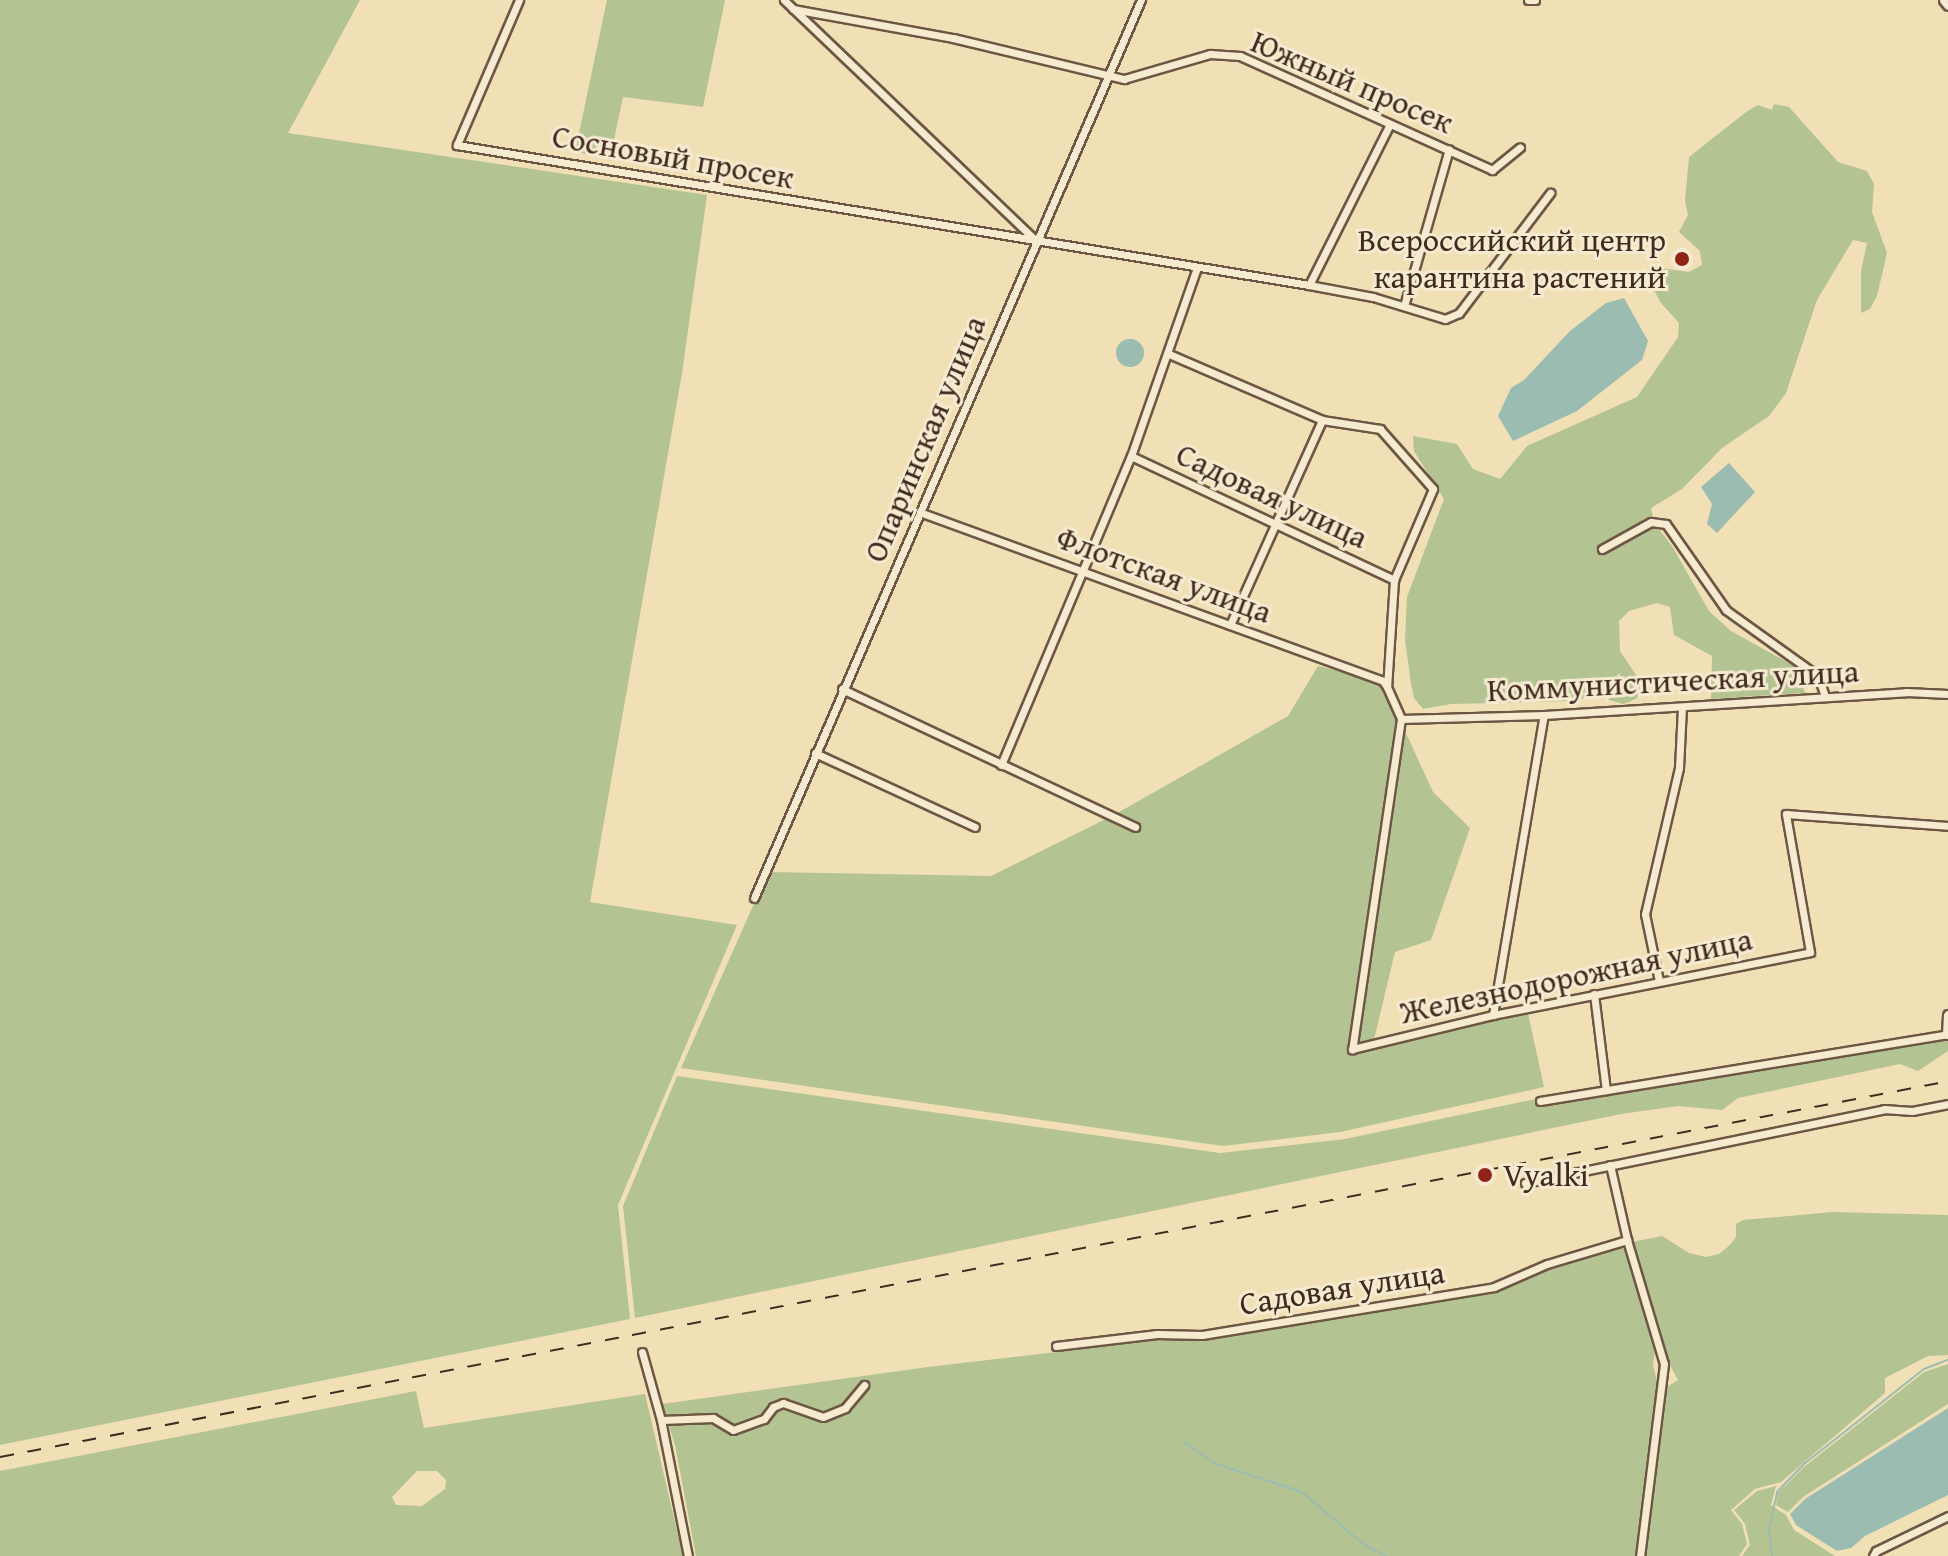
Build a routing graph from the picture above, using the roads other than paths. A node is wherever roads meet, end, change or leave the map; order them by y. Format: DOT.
graph roads {
  1 [pos="519,0"];
  2 [pos="784,0"];
  3 [pos="1141,0"];
  4 [pos="1528,0"];
  5 [pos="1535,0"];
  6 [pos="1944,0"];
  7 [pos="1948,5"];
  8 [pos="793,9"];
  9 [pos="1109,74"];
  10 [pos="1389,126"];
  11 [pos="1520,147"];
  12 [pos="1449,149"];
  13 [pos="1550,193"];
  14 [pos="1036,241"];
  15 [pos="1197,268"];
  16 [pos="1309,285"];
  17 [pos="1404,306"];
  18 [pos="1169,354"];
  19 [pos="1322,420"];
  20 [pos="1131,456"];
  21 [pos="922,513"];
  22 [pos="1275,523"];
  23 [pos="1602,549"];
  24 [pos="1082,571"];
  25 [pos="1394,580"];
  26 [pos="1230,625"];
  27 [pos="1387,687"];
  28 [pos="842,689"];
  29 [pos="1948,694"];
  30 [pos="1825,696"];
  31 [pos="1682,707"];
  32 [pos="1544,715"];
  33 [pos="1401,719"];
  34 [pos="815,753"];
  35 [pos="1001,765"];
  36 [pos="1948,826"];
  37 [pos="975,827"];
  38 [pos="1135,827"];
  39 [pos="754,898"];
  40 [pos="1659,981"];
  41 [pos="1594,994"];
  42 [pos="1493,1015"];
  43 [pos="1948,1015"];
  44 [pos="1947,1034"];
  45 [pos="1606,1090"];
  46 [pos="1540,1101"];
  47 [pos="1948,1104"];
  48 [pos="1610,1165"];
  49 [pos="1525,1183"];
  50 [pos="1627,1240"];
  51 [pos="1056,1346"];
  52 [pos="642,1352"];
  53 [pos="864,1385"];
  54 [pos="661,1420"];
  55 [pos="1948,1516"];
  56 [pos="688,1556"];
  57 [pos="1640,1556"];
  58 [pos="1873,1556"];
  1 -- 14 [label="street, Сосновый просек"];
  2 -- 8 [label="street"];
  3 -- 9 [label="street, Опаринская улица"];
  4 -- 5 [label="street"];
  6 -- 7 [label="street"];
  8 -- 9 [label="street, Южный просек"];
  8 -- 14 [label="street"];
  9 -- 10 [label="street, Южный просек"];
  9 -- 14 [label="street, Опаринская улица"];
  10 -- 12 [label="street, Южный просек"];
  10 -- 16 [label="street"];
  11 -- 12 [label="street, Южный просек"];
  12 -- 17 [label="street"];
  13 -- 17 [label="street"];
  14 -- 15 [label="street"];
  14 -- 21 [label="street, Опаринская улица"];
  15 -- 16 [label="street"];
  15 -- 18 [label="street"];
  16 -- 17 [label="street"];
  18 -- 19 [label="street"];
  18 -- 20 [label="street"];
  19 -- 22 [label="street"];
  19 -- 25 [label="street"];
  20 -- 22 [label="street, Садовая улица"];
  20 -- 24 [label="street"];
  21 -- 24 [label="street, Флотская улица"];
  21 -- 28 [label="street, Опаринская улица"];
  22 -- 25 [label="street, Садовая улица"];
  22 -- 26 [label="street"];
  23 -- 30 [label="street"];
  24 -- 26 [label="street, Флотская улица"];
  24 -- 35 [label="street"];
  25 -- 27 [label="street"];
  26 -- 27 [label="street, Флотская улица"];
  27 -- 33 [label="street"];
  28 -- 34 [label="street, Опаринская улица"];
  28 -- 35 [label="street"];
  29 -- 30 [label="street, Коммунистическая улица"];
  30 -- 31 [label="street, Коммунистическая улица"];
  31 -- 32 [label="street, Коммунистическая улица"];
  31 -- 40 [label="street"];
  32 -- 33 [label="street, Коммунистическая улица"];
  32 -- 42 [label="street"];
  33 -- 42 [label="street, Железнодорожная улица"];
  34 -- 37 [label="street"];
  34 -- 39 [label="street, Опаринская улица"];
  35 -- 38 [label="street"];
  36 -- 40 [label="street, Железнодорожная улица"];
  40 -- 41 [label="street, Железнодорожная улица"];
  41 -- 42 [label="street, Железнодорожная улица"];
  41 -- 45 [label="street"];
  43 -- 44 [label="street"];
  44 -- 45 [label="street"];
  45 -- 46 [label="street"];
  47 -- 48 [label="street"];
  48 -- 49 [label="street"];
  48 -- 50 [label="street"];
  50 -- 51 [label="street, Садовая улица"];
  50 -- 57 [label="street"];
  52 -- 54 [label="street"];
  53 -- 54 [label="street"];
  54 -- 56 [label="street"];
  55 -- 58 [label="street"];
}
